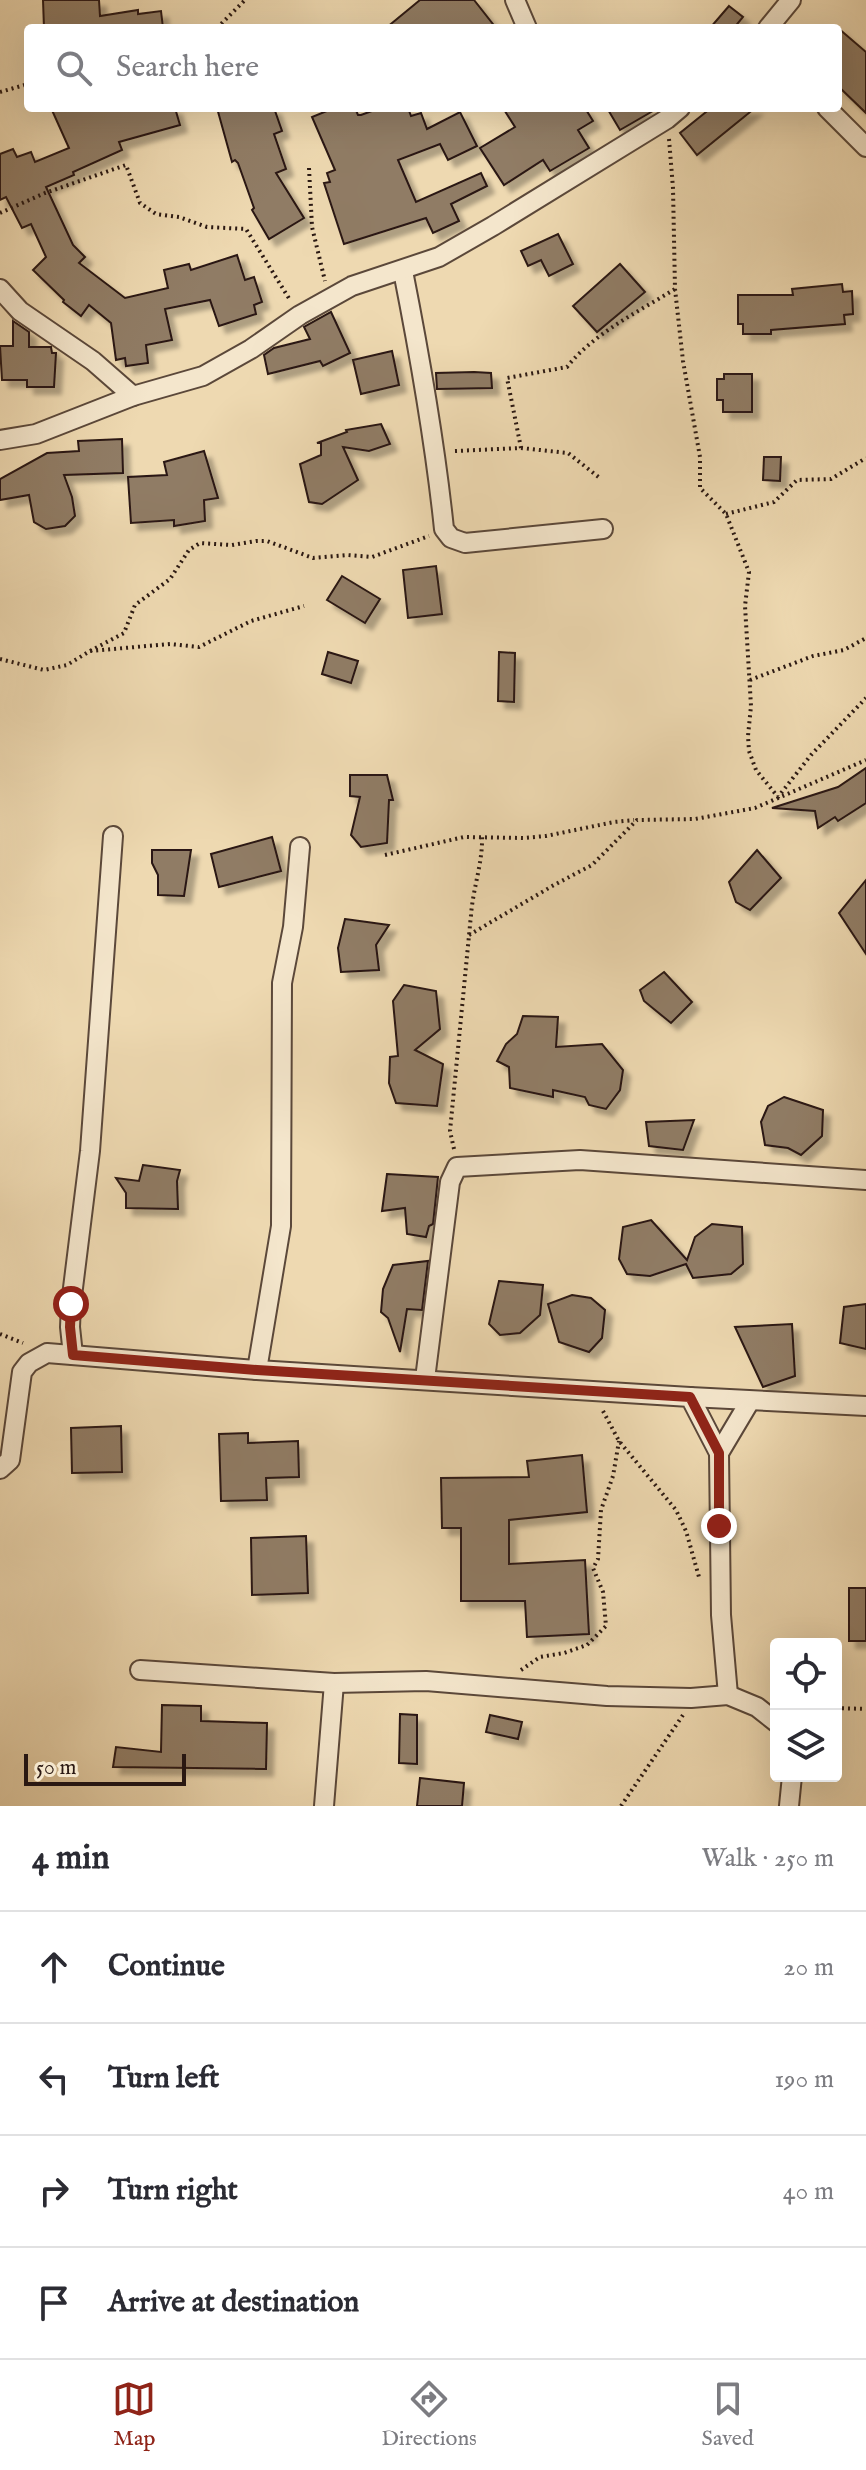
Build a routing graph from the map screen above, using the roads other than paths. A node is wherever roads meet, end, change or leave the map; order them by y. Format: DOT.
graph roads {
  1 [pos="515,0"];
  2 [pos="791,0"];
  3 [pos="525,24"];
  4 [pos="771,24"];
  5 [pos="831,112"];
  6 [pos="673,113"];
  7 [pos="866,147"];
  8 [pos="403,271"];
  9 [pos="0,289"];
  10 [pos="133,396"];
  11 [pos="0,440"];
  12 [pos="603,529"];
  13 [pos="113,836"];
  14 [pos="300,847"];
  15 [pos="866,1180"];
  16 [pos="73,1355"];
  17 [pos="257,1370"];
  18 [pos="425,1379"];
  19 [pos="690,1397"];
  20 [pos="750,1401"];
  21 [pos="866,1406"];
  22 [pos="719,1453"];
  23 [pos="0,1469"];
  24 [pos="140,1670"];
  25 [pos="334,1683"];
  26 [pos="728,1695"];
  27 [pos="770,1717"];
  28 [pos="791,1782"];
  29 [pos="324,1806"];
  30 [pos="789,1806"];
  1 -- 3 [label="street"];
  2 -- 4 [label="street"];
  5 -- 7 [label="street"];
  6 -- 8 [label="street"];
  8 -- 10 [label="street"];
  8 -- 12 [label="street"];
  9 -- 10 [label="street"];
  10 -- 11 [label="street"];
  13 -- 16 [label="street"];
  14 -- 17 [label="street"];
  15 -- 18 [label="street"];
  16 -- 17 [label="street"];
  16 -- 23 [label="street"];
  17 -- 18 [label="street"];
  18 -- 19 [label="street"];
  19 -- 20 [label="street"];
  19 -- 22 [label="street"];
  20 -- 21 [label="street"];
  20 -- 22 [label="street"];
  22 -- 26 [label="street"];
  24 -- 25 [label="street"];
  25 -- 26 [label="street"];
  25 -- 29 [label="street"];
  26 -- 27 [label="street"];
  28 -- 30 [label="street"];
}
